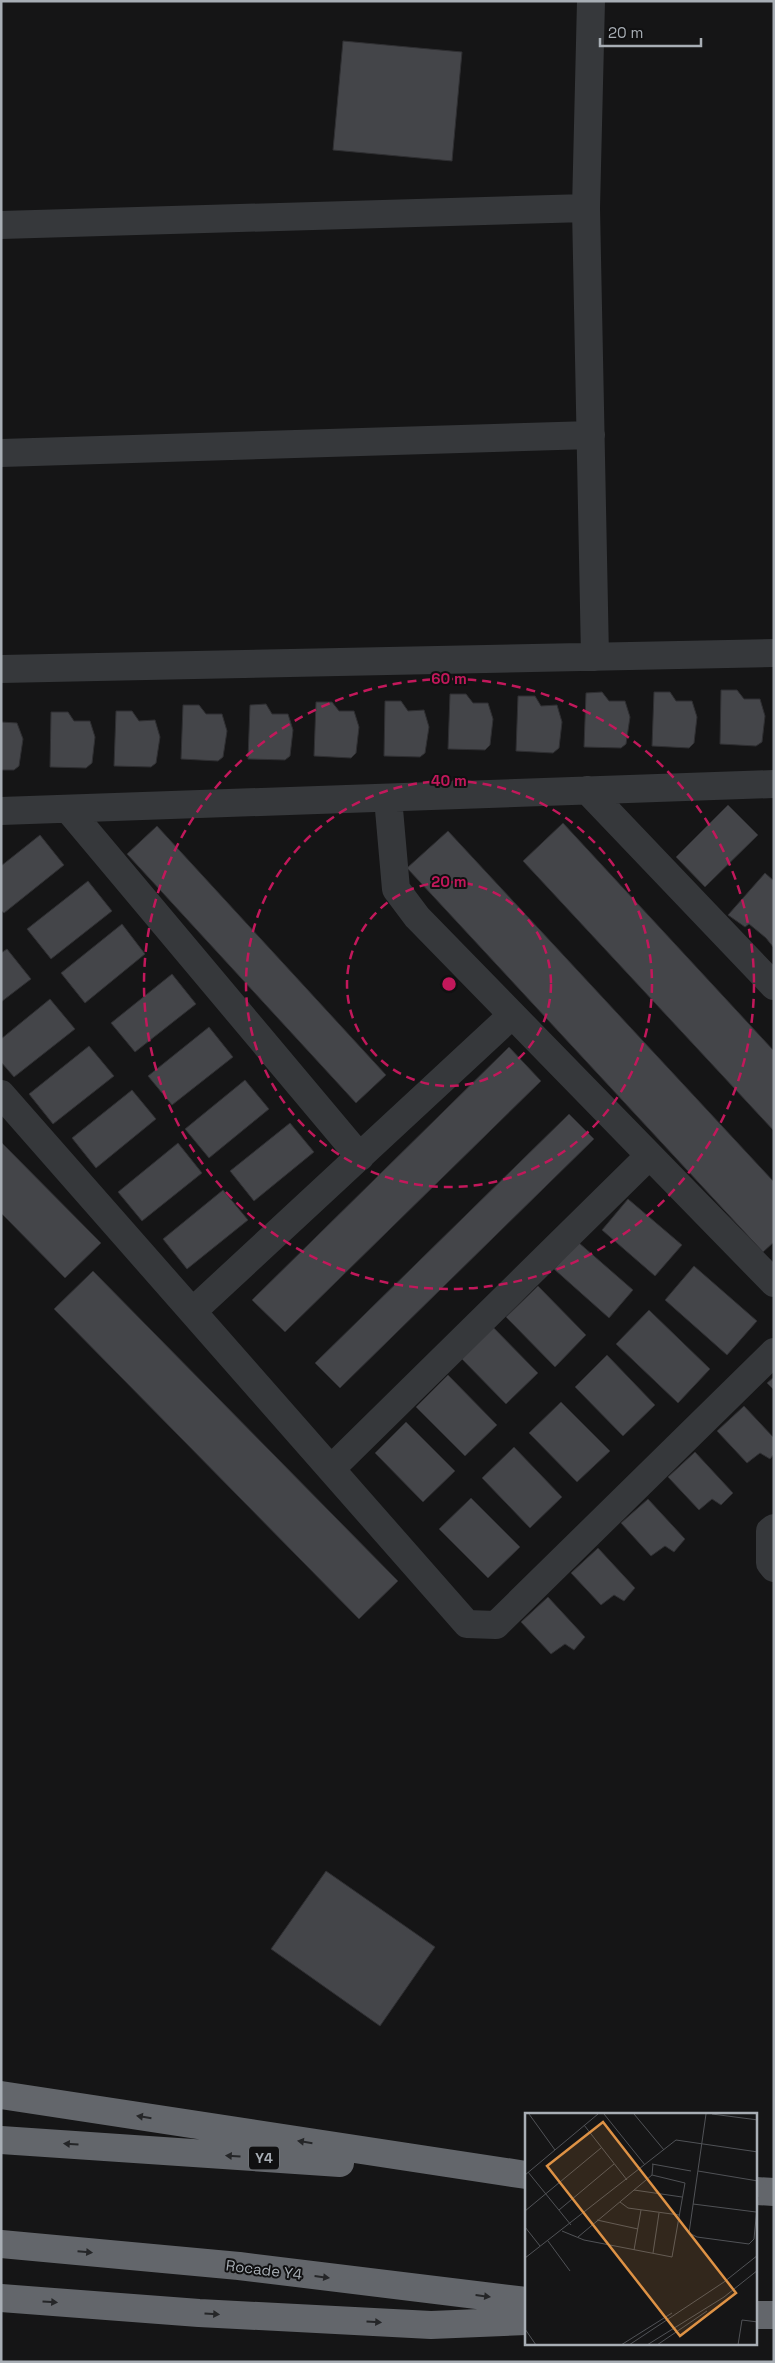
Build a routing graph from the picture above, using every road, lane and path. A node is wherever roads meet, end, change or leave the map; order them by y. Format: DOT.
graph roads {
  1 [pos="590,1"];
  2 [pos="586,208"];
  3 [pos="1,225"];
  4 [pos="590,435"];
  5 [pos="1,453"];
  6 [pos="774,653"];
  7 [pos="595,657"];
  8 [pos="1,668"];
  9 [pos="774,784"];
  10 [pos="587,790"];
  11 [pos="388,798"];
  12 [pos="68,809"];
  13 [pos="1,811"];
  14 [pos="774,986"];
  15 [pos="512,1015"];
  16 [pos="1,1094"];
  17 [pos="649,1156"];
  18 [pos="360,1158"];
  19 [pos="774,1283"];
  20 [pos="193,1311"];
  21 [pos="774,1352"];
  22 [pos="331,1469"];
  23 [pos="774,1528"];
  24 [pos="774,1568"];
  25 [pos="1,2095"];
  26 [pos="1,2140"];
  27 [pos="525,2176"];
  28 [pos="525,2176"];
  29 [pos="758,2191"];
  30 [pos="774,2192"];
  31 [pos="1,2244"];
  32 [pos="1,2298"];
  33 [pos="525,2302"];
  34 [pos="758,2315"];
  35 [pos="774,2315"];
  36 [pos="525,2321"];
  1 -- 2 [label="street"];
  2 -- 3 [label="street"];
  2 -- 4 [label="street"];
  4 -- 5 [label="street"];
  4 -- 7 [label="street"];
  6 -- 7 [label="street"];
  7 -- 8 [label="street"];
  9 -- 10 [label="street"];
  10 -- 11 [label="street"];
  10 -- 14 [label="street"];
  11 -- 12 [label="street"];
  11 -- 15 [label="street"];
  12 -- 13 [label="street"];
  12 -- 18 [label="street"];
  15 -- 17 [label="street"];
  15 -- 18 [label="street"];
  16 -- 20 [label="street"];
  17 -- 19 [label="street"];
  17 -- 22 [label="street"];
  18 -- 20 [label="street"];
  20 -- 22 [label="street"];
  21 -- 22 [label="street"];
  23 -- 24 [label="street"];
  27 -- 25 [label="highway, one-way"];
  28 -- 26 [label="highway, Y4, one-way"];
  29 -- 30 [label="highway"];
  31 -- 33 [label="highway, Rocade Y4, one-way"];
  32 -- 36 [label="highway, one-way"];
  34 -- 35 [label="highway"];
}
